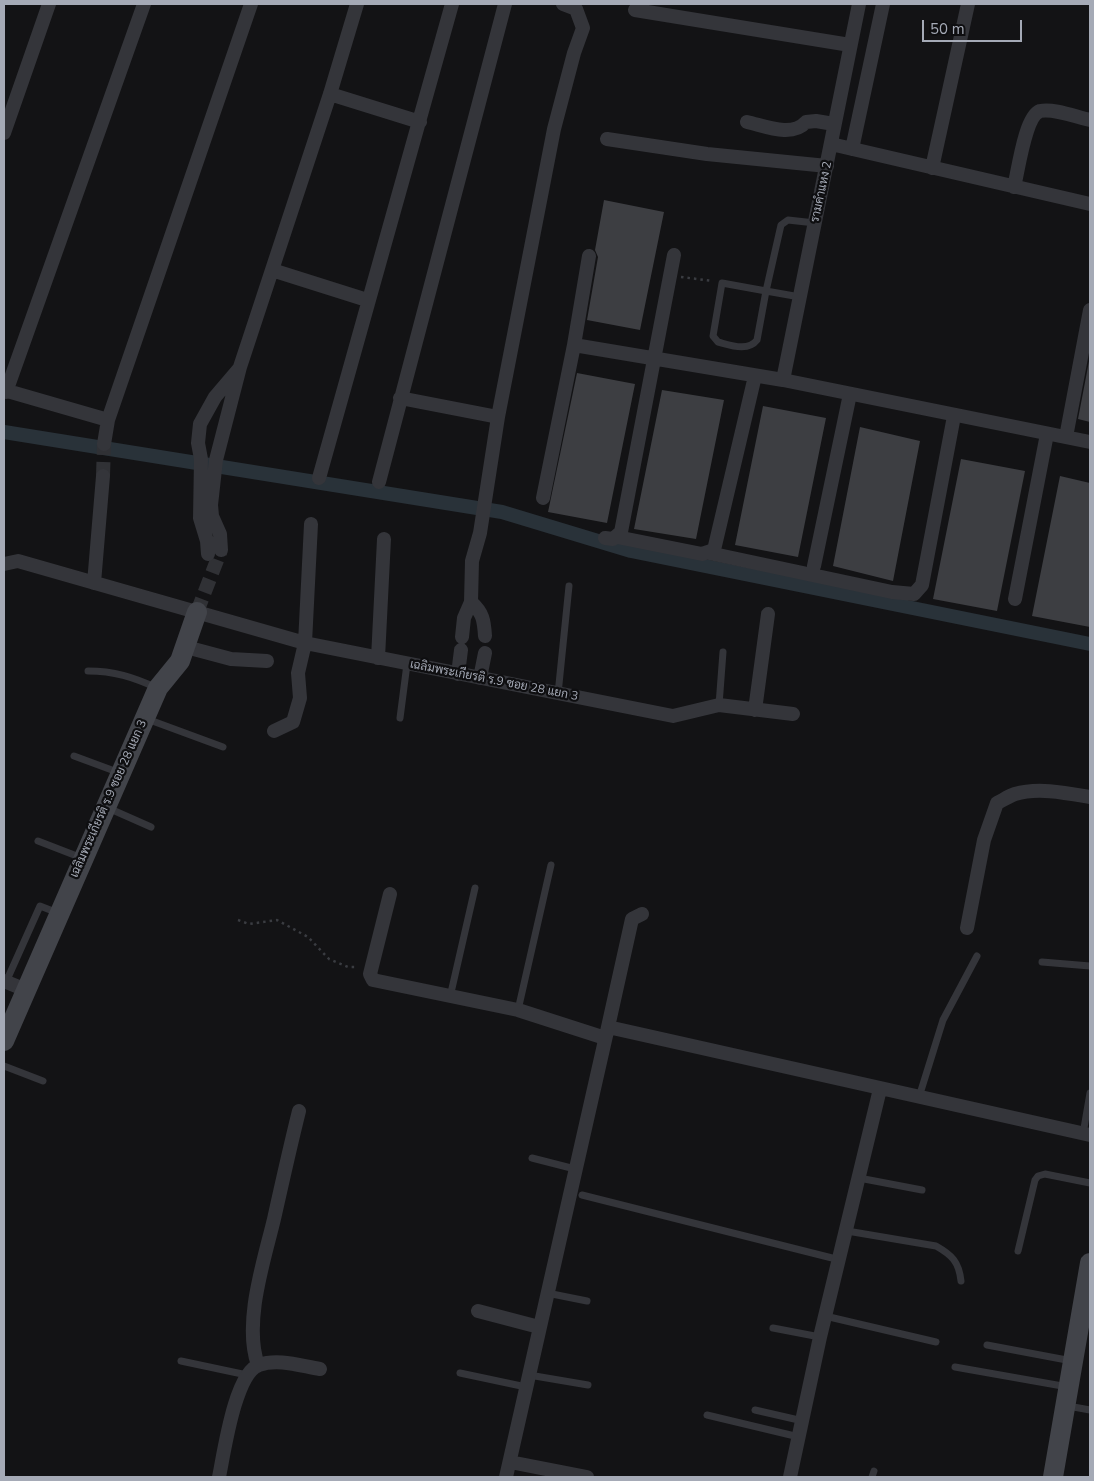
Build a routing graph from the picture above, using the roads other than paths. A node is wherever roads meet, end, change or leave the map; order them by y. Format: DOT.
graph roads {
  1 [pos="49,4"];
  2 [pos="144,4"];
  3 [pos="251,4"];
  4 [pos="357,4"];
  5 [pos="452,4"];
  6 [pos="505,4"];
  7 [pos="563,4"];
  8 [pos="859,4"];
  9 [pos="883,4"];
  10 [pos="968,4"];
  11 [pos="635,10"];
  12 [pos="850,45"];
  13 [pos="330,94"];
  14 [pos="1090,120"];
  15 [pos="420,122"];
  16 [pos="747,122"];
  17 [pos="834,124"];
  18 [pos="4,133"];
  19 [pos="607,139"];
  20 [pos="831,144"];
  21 [pos="852,149"];
  22 [pos="827,166"];
  23 [pos="932,168"];
  24 [pos="1014,187"];
  25 [pos="1090,204"];
  26 [pos="815,223"];
  27 [pos="674,255"];
  28 [pos="588,256"];
  29 [pos="272,270"];
  30 [pos="766,291"];
  31 [pos="800,298"];
  32 [pos="367,300"];
  33 [pos="1090,310"];
  34 [pos="574,345"];
  35 [pos="656,357"];
  36 [pos="240,368"];
  37 [pos="755,376"];
  38 [pos="783,380"];
  39 [pos="5,391"];
  40 [pos="850,394"];
  41 [pos="400,398"];
  42 [pos="954,416"];
  43 [pos="498,417"];
  44 [pos="108,420"];
  45 [pos="1047,434"];
  46 [pos="1066,437"];
  47 [pos="1090,442"];
  48 [pos="104,444"];
  49 [pos="103,476"];
  50 [pos="319,478"];
  51 [pos="379,482"];
  52 [pos="207,485"];
  53 [pos="543,498"];
  54 [pos="311,524"];
  55 [pos="384,539"];
  56 [pos="214,552"];
  57 [pos="709,553"];
  58 [pos="4,564"];
  59 [pos="814,566"];
  60 [pos="94,583"];
  61 [pos="569,586"];
  62 [pos="1015,599"];
  63 [pos="471,602"];
  64 [pos="197,612"];
  65 [pos="768,614"];
  66 [pos="485,636"];
  67 [pos="305,643"];
  68 [pos="186,647"];
  69 [pos="723,652"];
  70 [pos="485,653"];
  71 [pos="378,658"];
  72 [pos="267,661"];
  73 [pos="408,664"];
  74 [pos="88,671"];
  75 [pos="458,674"];
  76 [pos="480,678"];
  77 [pos="158,688"];
  78 [pos="558,694"];
  79 [pos="719,705"];
  80 [pos="755,710"];
  81 [pos="793,714"];
  82 [pos="145,718"];
  83 [pos="400,718"];
  84 [pos="274,731"];
  85 [pos="223,746"];
  86 [pos="74,756"];
  87 [pos="120,773"];
  88 [pos="1090,796"];
  89 [pos="105,807"];
  90 [pos="151,827"];
  91 [pos="38,841"];
  92 [pos="83,859"];
  93 [pos="551,865"];
  94 [pos="476,888"];
  95 [pos="390,894"];
  96 [pos="59,913"];
  97 [pos="642,914"];
  98 [pos="967,928"];
  99 [pos="977,956"];
  100 [pos="1042,962"];
  101 [pos="1090,966"];
  102 [pos="5,981"];
  103 [pos="26,990"];
  104 [pos="450,997"];
  105 [pos="518,1010"];
  106 [pos="606,1033"];
  107 [pos="4,1041"];
  108 [pos="4,1066"];
  109 [pos="43,1080"];
  110 [pos="880,1089"];
  111 [pos="1090,1093"];
  112 [pos="918,1097"];
  113 [pos="299,1111"];
  114 [pos="1087,1134"];
  115 [pos="532,1158"];
  116 [pos="575,1169"];
  117 [pos="859,1178"];
  118 [pos="1090,1183"];
  119 [pos="922,1190"];
  120 [pos="582,1195"];
  121 [pos="847,1231"];
  122 [pos="1018,1251"];
  123 [pos="840,1260"];
  124 [pos="1090,1262"];
  125 [pos="961,1281"];
  126 [pos="547,1293"];
  127 [pos="587,1301"];
  128 [pos="1086,1310"];
  129 [pos="478,1311"];
  130 [pos="826,1316"];
  131 [pos="539,1327"];
  132 [pos="773,1328"];
  133 [pos="820,1337"];
  134 [pos="936,1342"];
  135 [pos="987,1345"];
  136 [pos="181,1361"];
  137 [pos="1072,1361"];
  138 [pos="955,1367"];
  139 [pos="320,1369"];
  140 [pos="253,1370"];
  141 [pos="460,1373"];
  142 [pos="528,1381"];
  143 [pos="588,1386"];
  144 [pos="1066,1396"];
  145 [pos="755,1410"];
  146 [pos="1090,1410"];
  147 [pos="707,1415"];
  148 [pos="803,1421"];
  149 [pos="799,1437"];
  150 [pos="510,1462"];
  151 [pos="219,1477"];
  152 [pos="506,1477"];
  153 [pos="587,1477"];
  154 [pos="790,1477"];
  155 [pos="1053,1477"];
  1 -- 18 [label="street"];
  2 -- 39 [label="street"];
  3 -- 44 [label="street"];
  4 -- 13 [label="street"];
  5 -- 15 [label="street"];
  6 -- 41 [label="street"];
  7 -- 43 [label="street"];
  8 -- 12 [label="street, รามคำแหง 2"];
  9 -- 21 [label="street"];
  10 -- 23 [label="street"];
  11 -- 12 [label="street"];
  12 -- 17 [label="street, รามคำแหง 2"];
  13 -- 15 [label="street"];
  13 -- 29 [label="street"];
  14 -- 24 [label="street"];
  15 -- 32 [label="street"];
  16 -- 17 [label="street"];
  17 -- 20 [label="street, รามคำแหง 2"];
  19 -- 22 [label="street"];
  20 -- 21 [label="street"];
  20 -- 22 [label="street, รามคำแหง 2"];
  21 -- 23 [label="street"];
  22 -- 26 [label="street, รามคำแหง 2"];
  23 -- 24 [label="street"];
  24 -- 25 [label="street"];
  26 -- 30 [label="lane"];
  26 -- 31 [label="street, รามคำแหง 2"];
  27 -- 35 [label="street"];
  28 -- 34 [label="street"];
  29 -- 32 [label="street"];
  29 -- 36 [label="street"];
  30 -- 30 [label="lane"];
  30 -- 31 [label="lane"];
  31 -- 38 [label="street, รามคำแหง 2"];
  32 -- 50 [label="street"];
  33 -- 46 [label="street"];
  34 -- 35 [label="street"];
  34 -- 53 [label="street"];
  35 -- 37 [label="street"];
  35 -- 57 [label="street"];
  36 -- 52 [label="street"];
  36 -- 52 [label="street"];
  37 -- 38 [label="street"];
  37 -- 57 [label="street"];
  38 -- 40 [label="street"];
  39 -- 44 [label="street"];
  40 -- 42 [label="street"];
  40 -- 59 [label="street"];
  41 -- 43 [label="street"];
  41 -- 51 [label="street"];
  42 -- 45 [label="street"];
  42 -- 57 [label="street"];
  43 -- 63 [label="street"];
  44 -- 48 [label="street"];
  45 -- 46 [label="street"];
  45 -- 62 [label="street"];
  46 -- 47 [label="street"];
  49 -- 60 [label="street"];
  52 -- 56 [label="street"];
  54 -- 67 [label="street"];
  55 -- 71 [label="street"];
  58 -- 60 [label="street, เฉลิมพระเกียรติ ร.9 ซอย 28 แยก 3"];
  60 -- 64 [label="street, เฉลิมพระเกียรติ ร.9 ซอย 28 แยก 3"];
  61 -- 78 [label="lane"];
  63 -- 66 [label="street"];
  63 -- 75 [label="street"];
  64 -- 67 [label="street, เฉลิมพระเกียรติ ร.9 ซอย 28 แยก 3"];
  64 -- 68 [label="street, เฉลิมพระเกียรติ ร.9 ซอย 28 แยก 3"];
  65 -- 80 [label="street"];
  67 -- 71 [label="street, เฉลิมพระเกียรติ ร.9 ซอย 28 แยก 3"];
  67 -- 84 [label="street"];
  68 -- 72 [label="street"];
  68 -- 77 [label="street, เฉลิมพระเกียรติ ร.9 ซอย 28 แยก 3"];
  69 -- 79 [label="lane"];
  70 -- 76 [label="street"];
  71 -- 73 [label="street, เฉลิมพระเกียรติ ร.9 ซอย 28 แยก 3"];
  73 -- 75 [label="street, เฉลิมพระเกียรติ ร.9 ซอย 28 แยก 3"];
  73 -- 83 [label="lane"];
  74 -- 77 [label="lane"];
  75 -- 76 [label="street, เฉลิมพระเกียรติ ร.9 ซอย 28 แยก 3"];
  76 -- 78 [label="street, เฉลิมพระเกียรติ ร.9 ซอย 28 แยก 3"];
  77 -- 82 [label="street, เฉลิมพระเกียรติ ร.9 ซอย 28 แยก 3"];
  78 -- 79 [label="street, เฉลิมพระเกียรติ ร.9 ซอย 28 แยก 3"];
  79 -- 80 [label="street, เฉลิมพระเกียรติ ร.9 ซอย 28 แยก 3"];
  80 -- 81 [label="street, เฉลิมพระเกียรติ ร.9 ซอย 28 แยก 3"];
  82 -- 85 [label="lane"];
  82 -- 87 [label="street, เฉลิมพระเกียรติ ร.9 ซอย 28 แยก 3"];
  86 -- 87 [label="lane"];
  87 -- 89 [label="street, เฉลิมพระเกียรติ ร.9 ซอย 28 แยก 3"];
  88 -- 98 [label="street"];
  89 -- 90 [label="lane"];
  89 -- 92 [label="street, เฉลิมพระเกียรติ ร.9 ซอย 28 แยก 3"];
  91 -- 92 [label="lane"];
  92 -- 96 [label="street, เฉลิมพระเกียรติ ร.9 ซอย 28 แยก 3"];
  93 -- 105 [label="lane"];
  94 -- 104 [label="lane"];
  95 -- 104 [label="street"];
  96 -- 102 [label="lane"];
  96 -- 103 [label="street, เฉลิมพระเกียรติ ร.9 ซอย 28 แยก 3"];
  97 -- 106 [label="street"];
  99 -- 112 [label="lane"];
  100 -- 101 [label="lane"];
  102 -- 103 [label="street"];
  103 -- 107 [label="street, เฉลิมพระเกียรติ ร.9 ซอย 28 แยก 3"];
  104 -- 105 [label="street"];
  105 -- 106 [label="street"];
  106 -- 110 [label="street"];
  106 -- 116 [label="street"];
  108 -- 109 [label="lane"];
  110 -- 112 [label="street"];
  110 -- 117 [label="street"];
  111 -- 114 [label="lane"];
  112 -- 114 [label="street"];
  113 -- 140 [label="street"];
  115 -- 116 [label="lane"];
  116 -- 126 [label="street"];
  117 -- 119 [label="lane"];
  117 -- 121 [label="street"];
  118 -- 122 [label="lane"];
  120 -- 123 [label="lane"];
  121 -- 123 [label="street"];
  121 -- 125 [label="lane"];
  123 -- 130 [label="street"];
  124 -- 128 [label="street"];
  126 -- 127 [label="lane"];
  126 -- 131 [label="street"];
  128 -- 137 [label="street"];
  129 -- 131 [label="street"];
  130 -- 133 [label="street"];
  130 -- 134 [label="lane"];
  131 -- 142 [label="street"];
  132 -- 133 [label="lane"];
  133 -- 148 [label="street"];
  135 -- 137 [label="lane"];
  136 -- 140 [label="lane"];
  137 -- 144 [label="street"];
  138 -- 144 [label="lane"];
  139 -- 140 [label="street"];
  140 -- 151 [label="street"];
  141 -- 142 [label="lane"];
  142 -- 143 [label="lane"];
  142 -- 150 [label="street"];
  144 -- 146 [label="lane"];
  144 -- 155 [label="street"];
  145 -- 148 [label="lane"];
  147 -- 149 [label="lane"];
  148 -- 149 [label="street"];
  149 -- 154 [label="street"];
  150 -- 152 [label="street"];
  150 -- 153 [label="street"];
}
